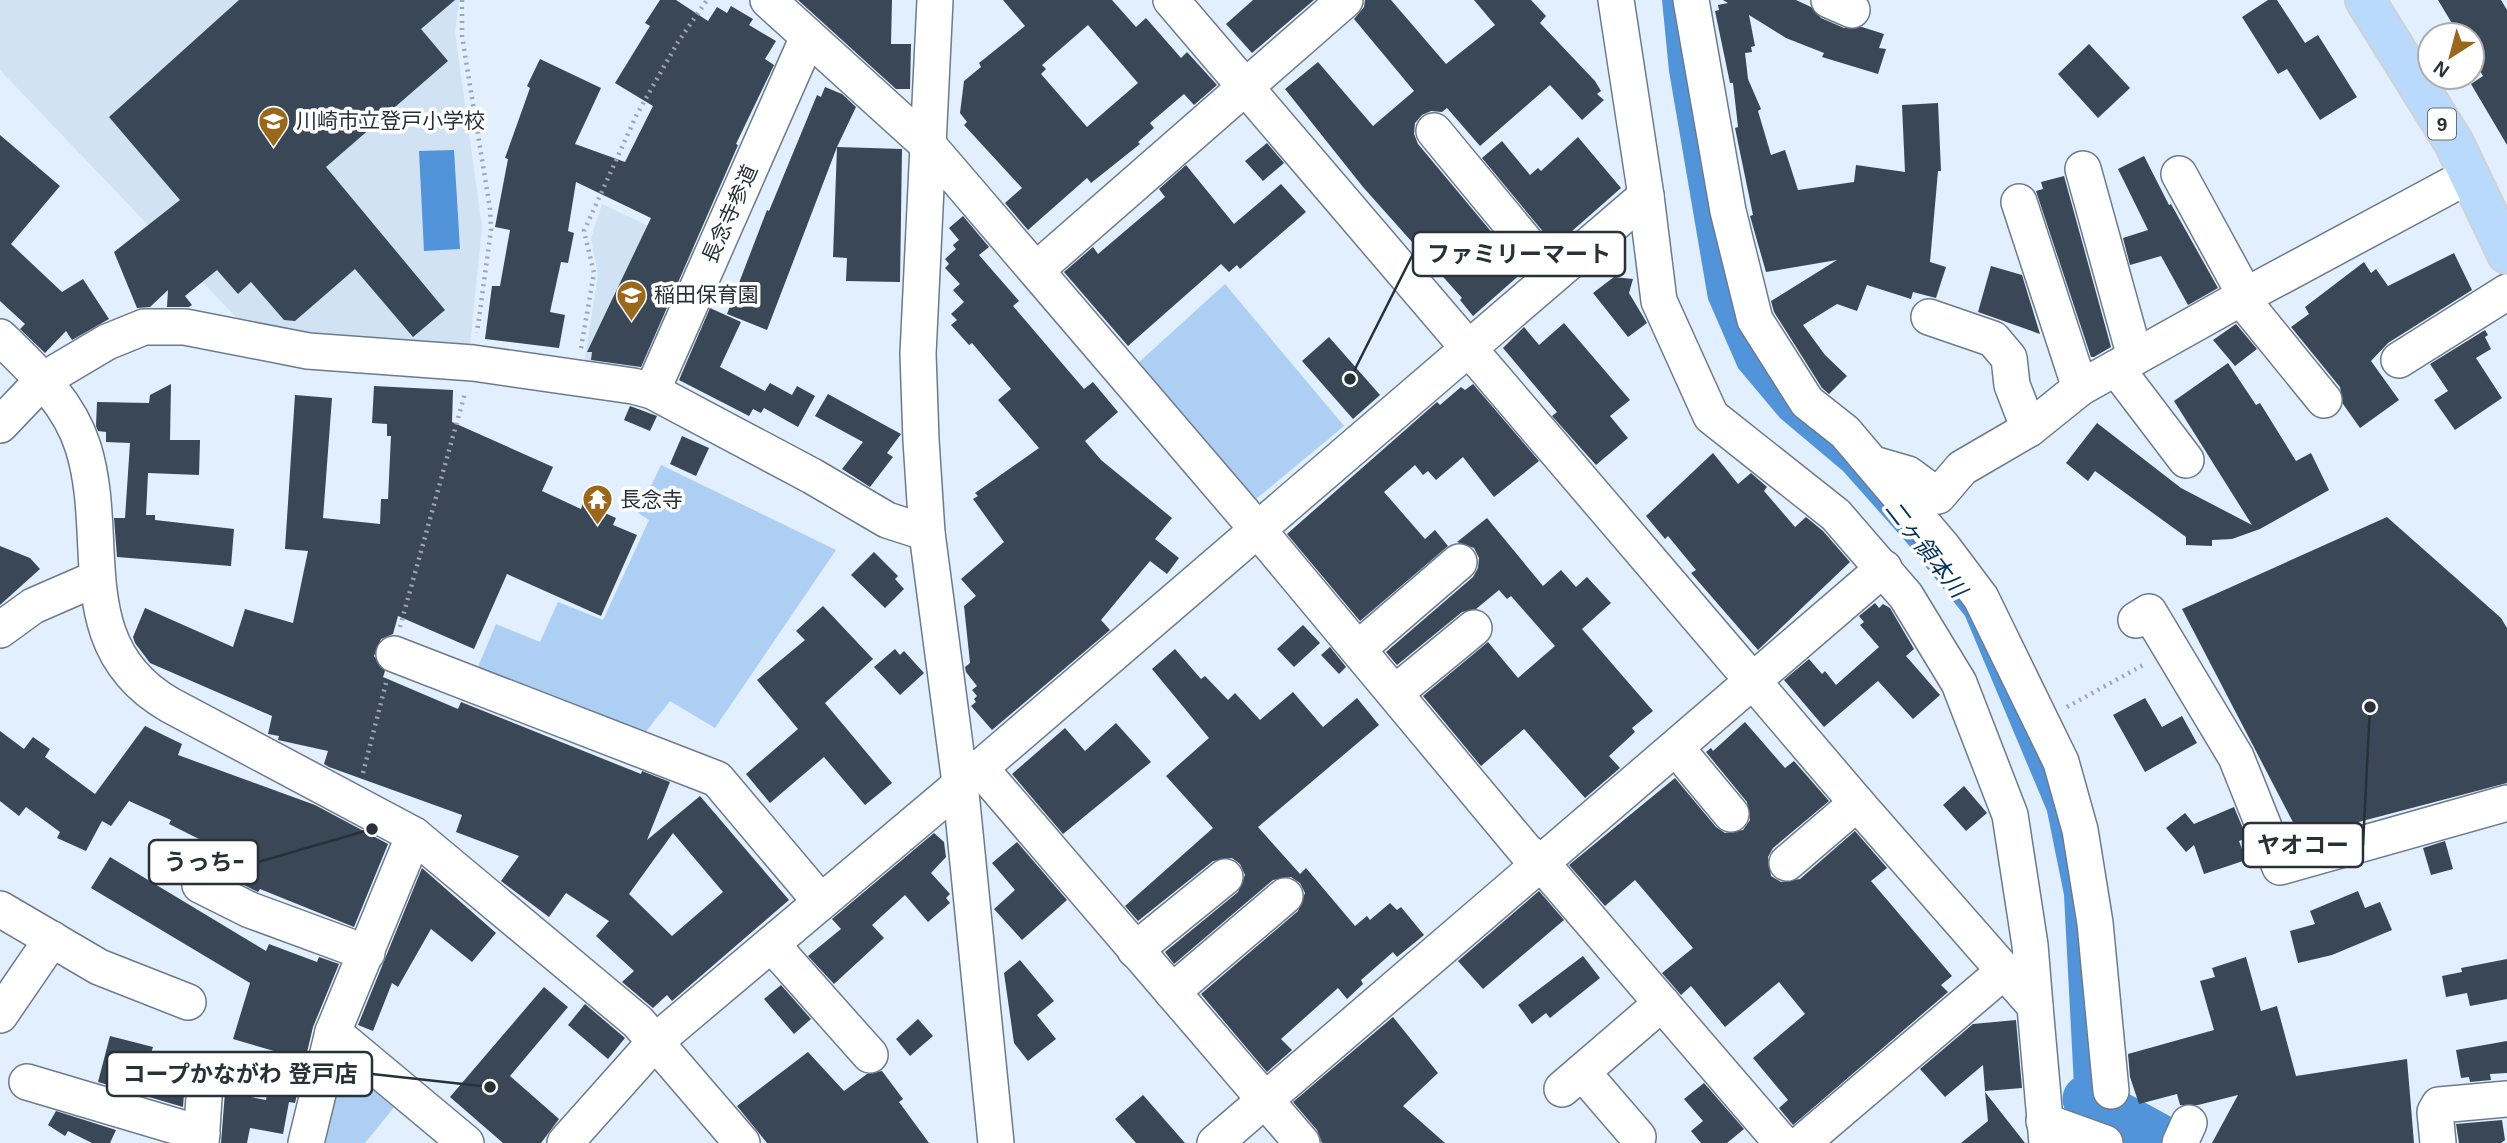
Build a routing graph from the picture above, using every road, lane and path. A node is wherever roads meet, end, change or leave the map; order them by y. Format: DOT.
graph roads {
  1 [pos="461,0"];
  2 [pos="707,0"];
  3 [pos="768,0"];
  4 [pos="935,0"];
  5 [pos="1171,0"];
  6 [pos="1345,0"];
  7 [pos="1616,0"];
  8 [pos="1691,0"];
  9 [pos="2365,0"];
  10 [pos="808,37"];
  11 [pos="1244,87"];
  12 [pos="1434,131"];
  13 [pos="930,147"];
  14 [pos="2084,169"];
  15 [pos="2179,174"];
  16 [pos="2468,176"];
  17 [pos="1646,196"];
  18 [pos="2019,202"];
  19 [pos="2498,210"];
  20 [pos="2507,254"];
  21 [pos="1036,271"];
  22 [pos="1553,275"];
  23 [pos="2507,292"];
  24 [pos="2243,296"];
  25 [pos="1929,317"];
  26 [pos="0,337"];
  27 [pos="1470,347"];
  28 [pos="2399,360"];
  29 [pos="2126,362"];
  30 [pos="473,363"];
  31 [pos="576,377"];
  32 [pos="43,380"];
  33 [pos="2080,388"];
  34 [pos="652,391"];
  35 [pos="2324,400"];
  36 [pos="0,425"];
  37 [pos="2029,429"];
  38 [pos="2186,460"];
  39 [pos="1871,463"];
  40 [pos="1258,530"];
  41 [pos="927,533"];
  42 [pos="1459,562"];
  43 [pos="1884,568"];
  44 [pos="95,579"];
  45 [pos="2136,620"];
  46 [pos="1474,628"];
  47 [pos="0,629"];
  48 [pos="1358,649"];
  49 [pos="2171,649"];
  50 [pos="394,654"];
  51 [pos="1753,682"];
  52 [pos="1395,693"];
  53 [pos="2063,709"];
  54 [pos="1677,749"];
  55 [pos="970,776"];
  56 [pos="355,801"];
  57 [pos="1857,803"];
  58 [pos="2507,803"];
  59 [pos="1731,814"];
  60 [pos="414,835"];
  61 [pos="1787,863"];
  62 [pos="1542,864"];
  63 [pos="1225,877"];
  64 [pos="200,885"];
  65 [pos="1285,896"];
  66 [pos="821,902"];
  67 [pos="0,909"];
  68 [pos="52,939"];
  69 [pos="772,944"];
  70 [pos="1135,950"];
  71 [pos="367,953"];
  72 [pos="2003,972"];
  73 [pos="1172,992"];
  74 [pos="188,1002"];
  75 [pos="1662,1003"];
  76 [pos="2035,1006"];
  77 [pos="0,1015"];
  78 [pos="333,1032"];
  79 [pos="655,1042"];
  80 [pos="870,1055"];
  81 [pos="27,1082"];
  82 [pos="205,1082"];
  83 [pos="2111,1091"];
  84 [pos="2507,1099"];
  85 [pos="1265,1100"];
  86 [pos="2052,1130"];
  87 [pos="1638,1137"];
  88 [pos="202,1138"];
  89 [pos="306,1143"];
  90 [pos="466,1143"];
  91 [pos="565,1143"];
  92 [pos="742,1143"];
  93 [pos="996,1143"];
  94 [pos="1215,1143"];
  95 [pos="1302,1143"];
  96 [pos="1782,1143"];
  97 [pos="1802,1143"];
  98 [pos="2105,1143"];
  99 [pos="2438,1143"];
  1 -- 30 [label="path"];
  2 -- 31 [label="path"];
  3 -- 10 [label="street"];
  4 -- 13 [label="street"];
  5 -- 11 [label="street"];
  6 -- 11 [label="street"];
  7 -- 17 [label="street"];
  8 -- 39 [label="street"];
  9 -- 16 [label="main road, 9"];
  10 -- 13 [label="street"];
  10 -- 34 [label="street, 長念寺参道"];
  11 -- 21 [label="street"];
  11 -- 27 [label="street"];
  12 -- 22 [label="street"];
  13 -- 21 [label="street"];
  13 -- 41 [label="street"];
  14 -- 29 [label="street"];
  15 -- 24 [label="street"];
  16 -- 19 [label="main road, 9"];
  16 -- 24 [label="street"];
  17 -- 22 [label="street"];
  17 -- 43 [label="street"];
  18 -- 33 [label="street"];
  19 -- 20 [label="main road, 9"];
  21 -- 40 [label="street"];
  22 -- 27 [label="street"];
  23 -- 28 [label="street"];
  24 -- 29 [label="street"];
  24 -- 35 [label="street"];
  25 -- 37 [label="street"];
  26 -- 32 [label="street"];
  27 -- 40 [label="street"];
  27 -- 51 [label="street"];
  29 -- 33 [label="street"];
  29 -- 38 [label="street"];
  30 -- 31 [label="street"];
  30 -- 32 [label="street"];
  30 -- 50 [label="path"];
  31 -- 34 [label="street"];
  32 -- 36 [label="street"];
  32 -- 44 [label="street"];
  33 -- 37 [label="street"];
  34 -- 41 [label="street"];
  37 -- 39 [label="street"];
  39 -- 83 [label="street"];
  40 -- 48 [label="street"];
  40 -- 55 [label="street"];
  41 -- 55 [label="street"];
  42 -- 48 [label="street"];
  43 -- 51 [label="street"];
  43 -- 76 [label="street"];
  44 -- 47 [label="street"];
  44 -- 56 [label="street"];
  45 -- 49 [label="street"];
  46 -- 52 [label="street"];
  48 -- 52 [label="street"];
  49 -- 53 [label="path"];
  49 -- 58 [label="street"];
  50 -- 56 [label="path"];
  50 -- 66 [label="street"];
  51 -- 54 [label="street"];
  51 -- 57 [label="street"];
  52 -- 62 [label="street"];
  54 -- 59 [label="street"];
  54 -- 62 [label="street"];
  55 -- 66 [label="street"];
  55 -- 70 [label="street"];
  55 -- 93 [label="street"];
  56 -- 60 [label="street"];
  57 -- 61 [label="street"];
  57 -- 72 [label="street"];
  60 -- 71 [label="street"];
  60 -- 79 [label="street"];
  62 -- 75 [label="street"];
  62 -- 85 [label="street"];
  63 -- 70 [label="street"];
  64 -- 71 [label="street"];
  65 -- 73 [label="street"];
  66 -- 69 [label="street"];
  67 -- 68 [label="street"];
  68 -- 74 [label="street"];
  68 -- 77 [label="street"];
  69 -- 79 [label="street"];
  69 -- 80 [label="street"];
  70 -- 73 [label="street"];
  71 -- 78 [label="street"];
  72 -- 76 [label="street"];
  72 -- 97 [label="street"];
  73 -- 85 [label="street"];
  75 -- 87 [label="street"];
  75 -- 96 [label="street"];
  76 -- 86 [label="street"];
  78 -- 89 [label="street"];
  78 -- 90 [label="street"];
  79 -- 91 [label="street"];
  79 -- 92 [label="street"];
  81 -- 88 [label="street"];
  82 -- 88 [label="street"];
  84 -- 99 [label="street"];
  85 -- 94 [label="street"];
  85 -- 95 [label="street"];
  86 -- 98 [label="street"];
}
